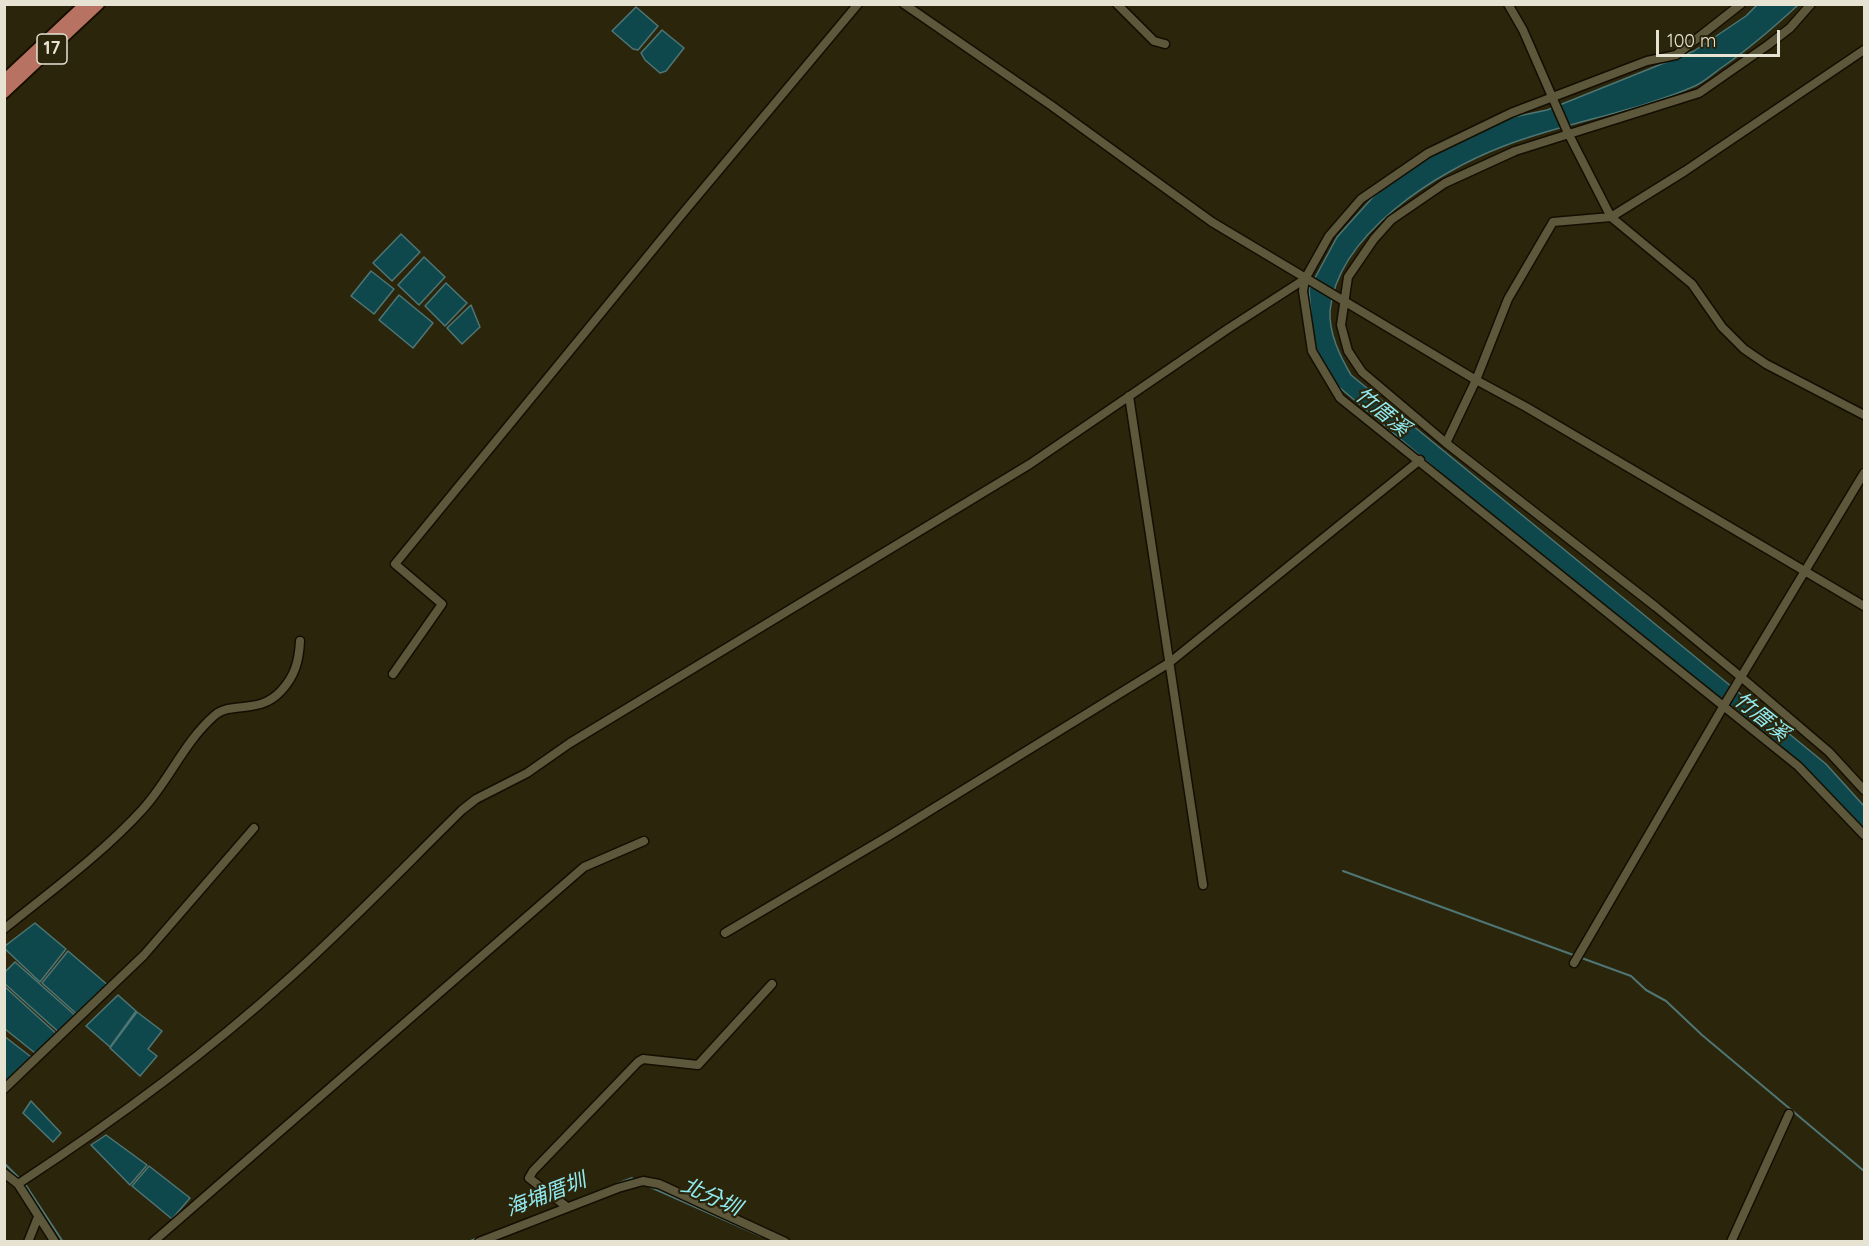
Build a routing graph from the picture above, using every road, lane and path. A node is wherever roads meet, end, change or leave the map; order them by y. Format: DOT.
graph roads {
  1 [pos="85,4"];
  2 [pos="99,4"];
  3 [pos="858,4"];
  4 [pos="904,4"];
  5 [pos="1117,4"];
  6 [pos="1508,4"];
  7 [pos="1741,4"];
  8 [pos="1811,4"];
  9 [pos="1165,44"];
  10 [pos="1864,50"];
  11 [pos="4,80"];
  12 [pos="4,93"];
  13 [pos="1553,98"];
  14 [pos="1568,134"];
  15 [pos="1611,217"];
  16 [pos="1305,279"];
  17 [pos="1342,302"];
  18 [pos="1476,380"];
  19 [pos="1129,396"];
  20 [pos="1864,415"];
  21 [pos="1446,442"];
  22 [pos="1420,460"];
  23 [pos="1864,473"];
  24 [pos="1806,572"];
  25 [pos="1864,606"];
  26 [pos="300,641"];
  27 [pos="1168,663"];
  28 [pos="393,674"];
  29 [pos="1741,677"];
  30 [pos="1723,707"];
  31 [pos="1864,790"];
  32 [pos="254,828"];
  33 [pos="1864,834"];
  34 [pos="644,841"];
  35 [pos="1203,885"];
  36 [pos="4,929"];
  37 [pos="725,933"];
  38 [pos="1574,963"];
  39 [pos="772,984"];
  40 [pos="4,1089"];
  41 [pos="1789,1114"];
  42 [pos="4,1173"];
  43 [pos="18,1184"];
  44 [pos="567,1208"];
  45 [pos="39,1217"];
  46 [pos="27,1242"];
  47 [pos="55,1242"];
  48 [pos="153,1242"];
  49 [pos="479,1242"];
  50 [pos="784,1242"];
  51 [pos="1731,1242"];
  1 -- 11 [label="main road, 17"];
  2 -- 12 [label="main road, 17"];
  3 -- 28 [label="street"];
  4 -- 16 [label="street"];
  5 -- 9 [label="street"];
  6 -- 13 [label="street"];
  7 -- 13 [label="street"];
  8 -- 14 [label="street"];
  10 -- 15 [label="street"];
  13 -- 14 [label="street"];
  13 -- 16 [label="street"];
  14 -- 15 [label="street"];
  14 -- 17 [label="street"];
  15 -- 18 [label="street"];
  15 -- 20 [label="street"];
  16 -- 17 [label="street"];
  16 -- 19 [label="street"];
  16 -- 22 [label="street"];
  17 -- 18 [label="street"];
  17 -- 21 [label="street"];
  18 -- 21 [label="street"];
  18 -- 24 [label="street"];
  19 -- 27 [label="street"];
  19 -- 43 [label="street"];
  21 -- 29 [label="street"];
  22 -- 27 [label="street"];
  22 -- 30 [label="street"];
  23 -- 24 [label="street"];
  24 -- 25 [label="street"];
  24 -- 29 [label="street"];
  26 -- 36 [label="street"];
  27 -- 35 [label="street"];
  27 -- 37 [label="street"];
  29 -- 30 [label="street"];
  29 -- 31 [label="street"];
  30 -- 33 [label="street"];
  30 -- 38 [label="street"];
  32 -- 40 [label="street"];
  34 -- 48 [label="street"];
  39 -- 44 [label="street"];
  41 -- 51 [label="street"];
  42 -- 43 [label="street"];
  43 -- 45 [label="street"];
  44 -- 49 [label="street"];
  44 -- 50 [label="street"];
  45 -- 46 [label="street"];
  45 -- 47 [label="street"];
}
